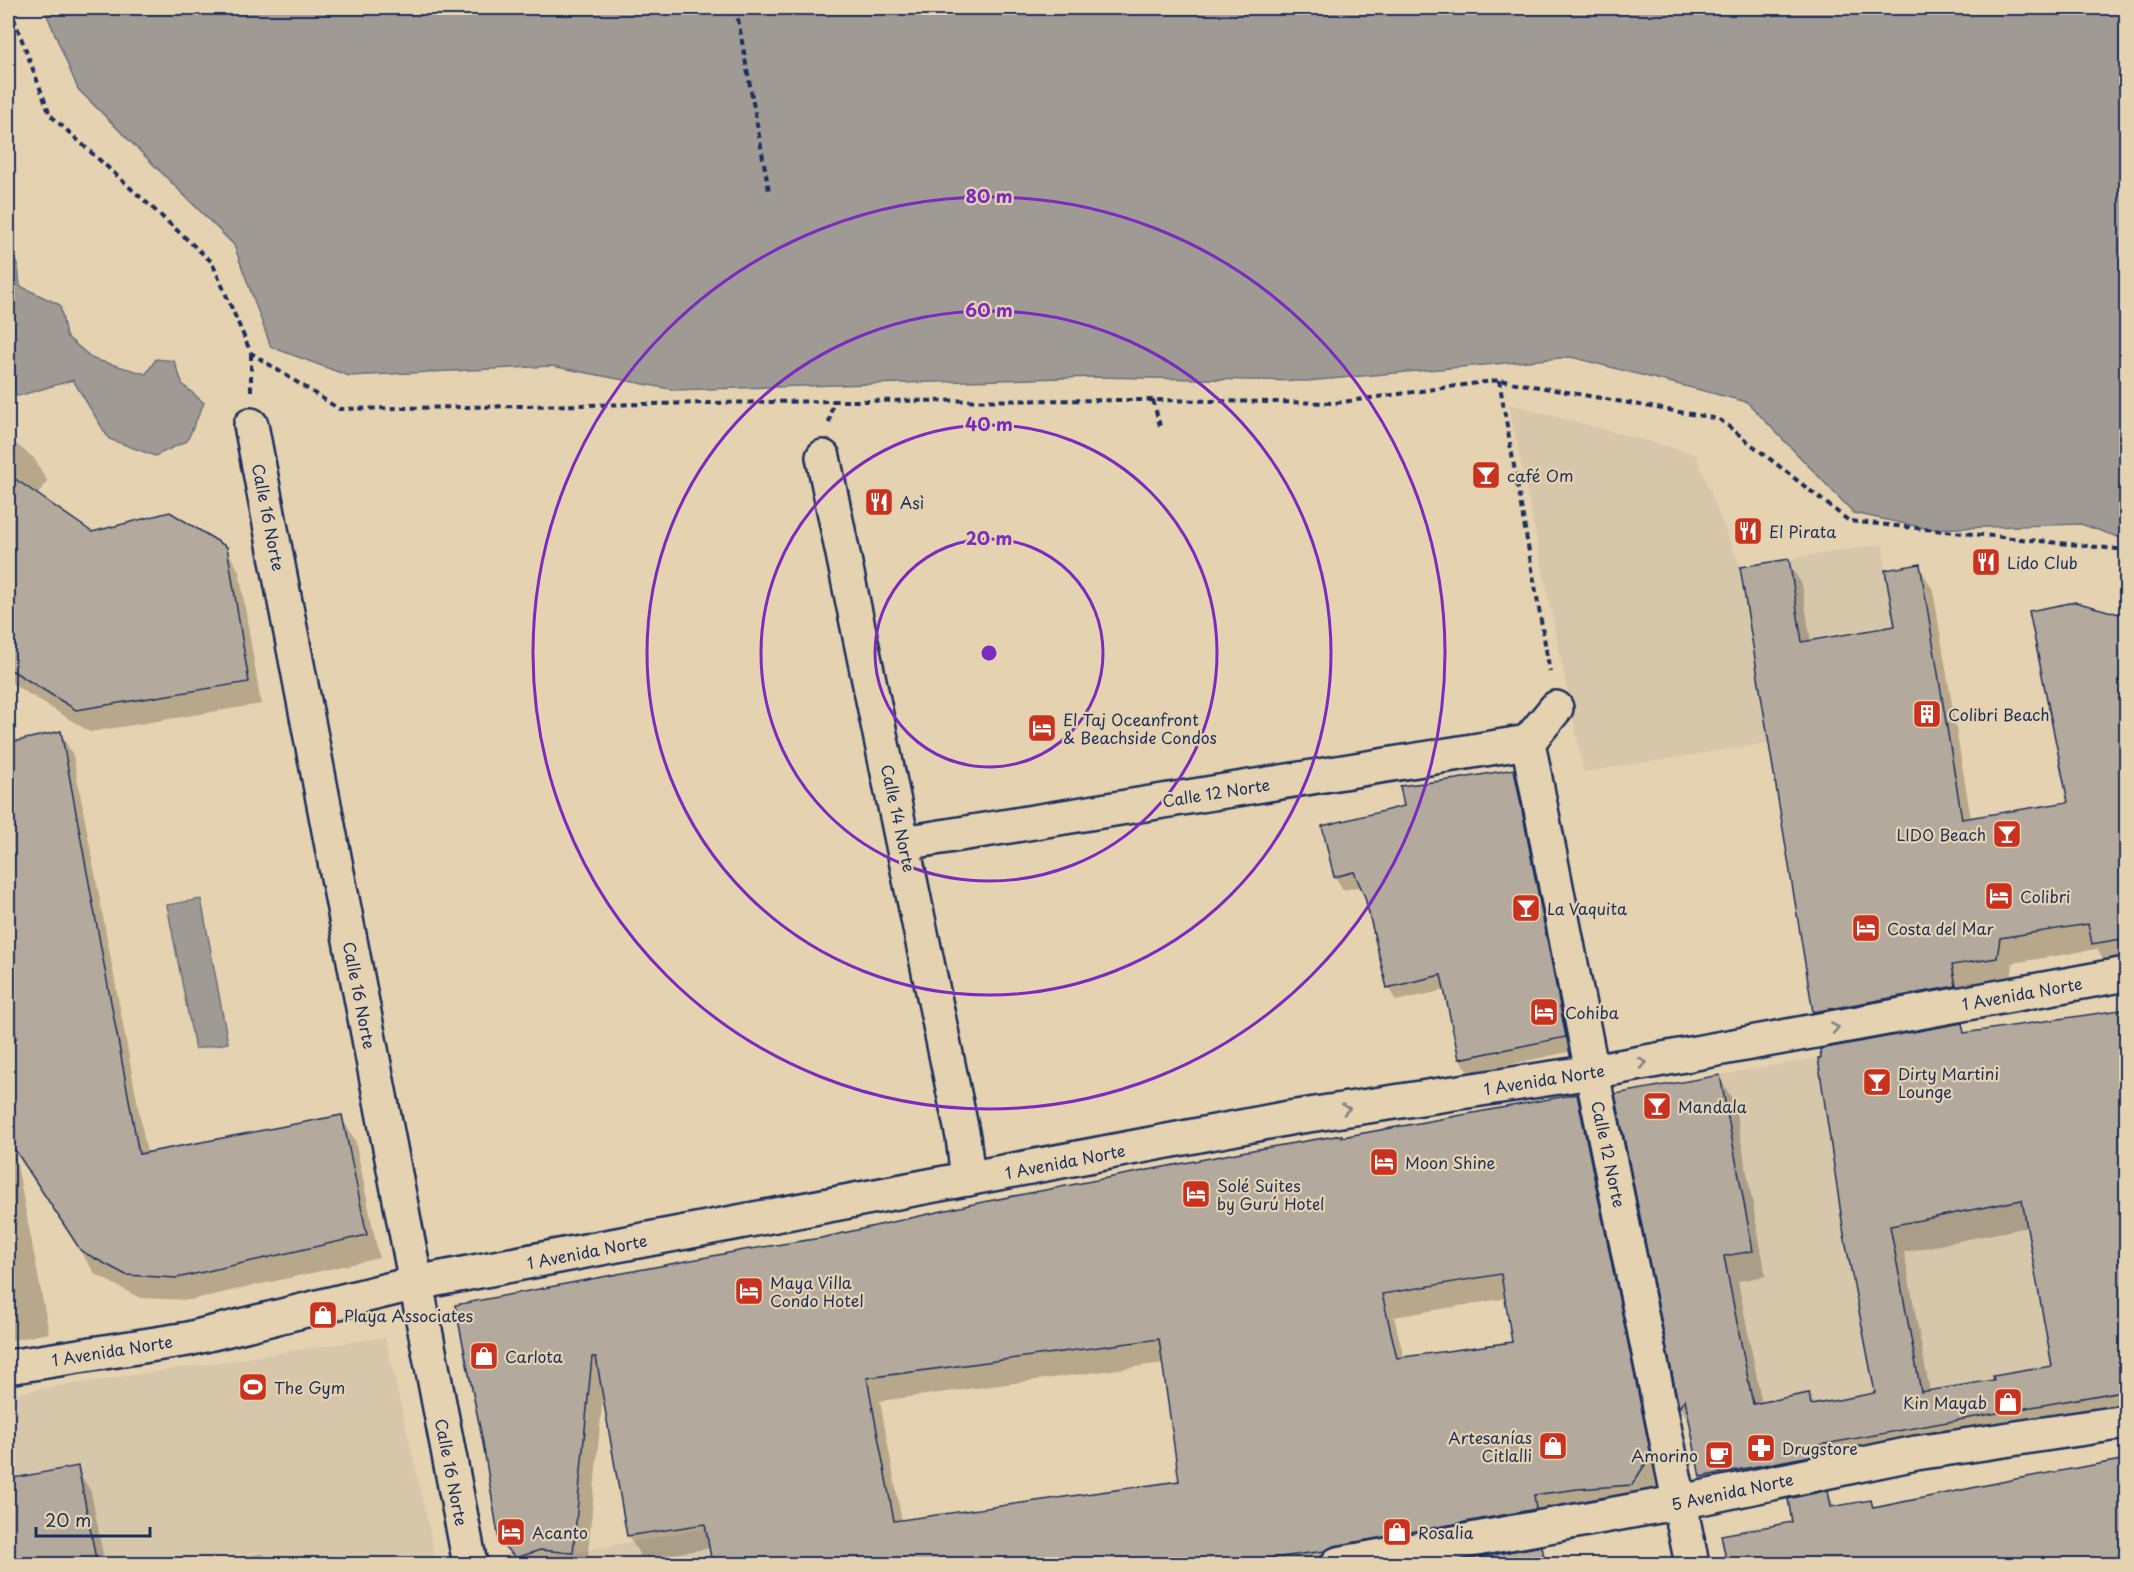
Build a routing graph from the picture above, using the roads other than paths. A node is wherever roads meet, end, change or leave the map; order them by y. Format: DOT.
graph roads {
  1 [pos="251,425"];
  2 [pos="824,457"];
  3 [pos="1556,708"];
  4 [pos="1527,742"];
  5 [pos="904,843"];
  6 [pos="2127,974"];
  7 [pos="1592,1072"];
  8 [pos="968,1179"];
  9 [pos="416,1283"];
  10 [pos="8,1367"];
  11 [pos="2127,1422"];
  12 [pos="1681,1502"];
  13 [pos="470,1564"];
  14 [pos="1338,1564"];
  15 [pos="1692,1564"];
  1 -- 9 [label="street, Calle 16 Norte"];
  2 -- 5 [label="street, Calle 14 Norte"];
  3 -- 4 [label="street"];
  4 -- 5 [label="street, Calle 12 Norte"];
  4 -- 7 [label="street, Calle 12 Norte"];
  5 -- 8 [label="street, Calle 14 Norte"];
  7 -- 6 [label="street, 1 Avenida Norte, one-way"];
  8 -- 7 [label="street, 1 Avenida Norte, one-way"];
  7 -- 12 [label="street, Calle 12 Norte"];
  8 -- 9 [label="street, 1 Avenida Norte"];
  9 -- 10 [label="street, 1 Avenida Norte"];
  9 -- 13 [label="street, Calle 16 Norte"];
  11 -- 12 [label="street, 5 Avenida Norte"];
  12 -- 14 [label="street, 5 Avenida Norte"];
  12 -- 15 [label="street, Calle 12 Norte"];
}
